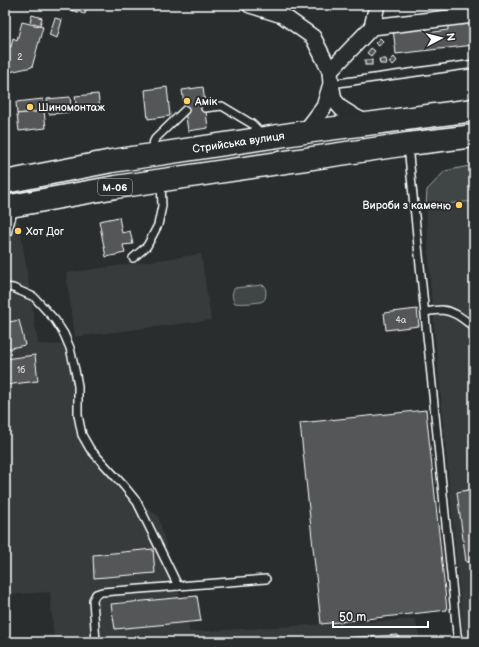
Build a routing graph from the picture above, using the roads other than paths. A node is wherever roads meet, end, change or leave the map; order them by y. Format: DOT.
graph roads {
  1 [pos="250,5"];
  2 [pos="377,5"];
  3 [pos="474,15"];
  4 [pos="372,27"];
  5 [pos="474,64"];
  6 [pos="330,77"];
  7 [pos="206,108"];
  8 [pos="185,110"];
  9 [pos="474,110"];
  10 [pos="371,123"];
  11 [pos="305,132"];
  12 [pos="474,136"];
  13 [pos="266,138"];
  14 [pos="408,144"];
  15 [pos="148,156"];
  16 [pos="161,180"];
  17 [pos="5,182"];
  18 [pos="10,206"];
  19 [pos="5,241"];
  20 [pos="132,258"];
  21 [pos="5,287"];
  22 [pos="425,312"];
  23 [pos="474,327"];
  24 [pos="266,579"];
  25 [pos="178,586"];
  26 [pos="96,642"];
  27 [pos="459,642"];
  1 -- 6 [label="street"];
  2 -- 4 [label="street"];
  3 -- 4 [label="street"];
  4 -- 6 [label="street"];
  5 -- 6 [label="lane"];
  6 -- 10 [label="street"];
  6 -- 11 [label="street"];
  7 -- 13 [label="lane"];
  8 -- 15 [label="lane"];
  9 -- 10 [label="highway, Стрийська вулиця / М-06"];
  10 -- 11 [label="highway, Стрийська вулиця / М-06"];
  11 -- 13 [label="highway, Стрийська вулиця / М-06"];
  12 -- 14 [label="highway, М-06"];
  13 -- 15 [label="highway, Стрийська вулиця / М-06"];
  14 -- 16 [label="highway, М-06"];
  14 -- 22 [label="lane"];
  15 -- 17 [label="highway, Стрийська вулиця / М-06"];
  16 -- 18 [label="highway, М-06"];
  16 -- 20 [label="lane"];
  18 -- 19 [label="lane"];
  21 -- 25 [label="lane"];
  22 -- 23 [label="lane"];
  22 -- 27 [label="lane"];
  24 -- 25 [label="lane"];
  25 -- 26 [label="lane"];
}
